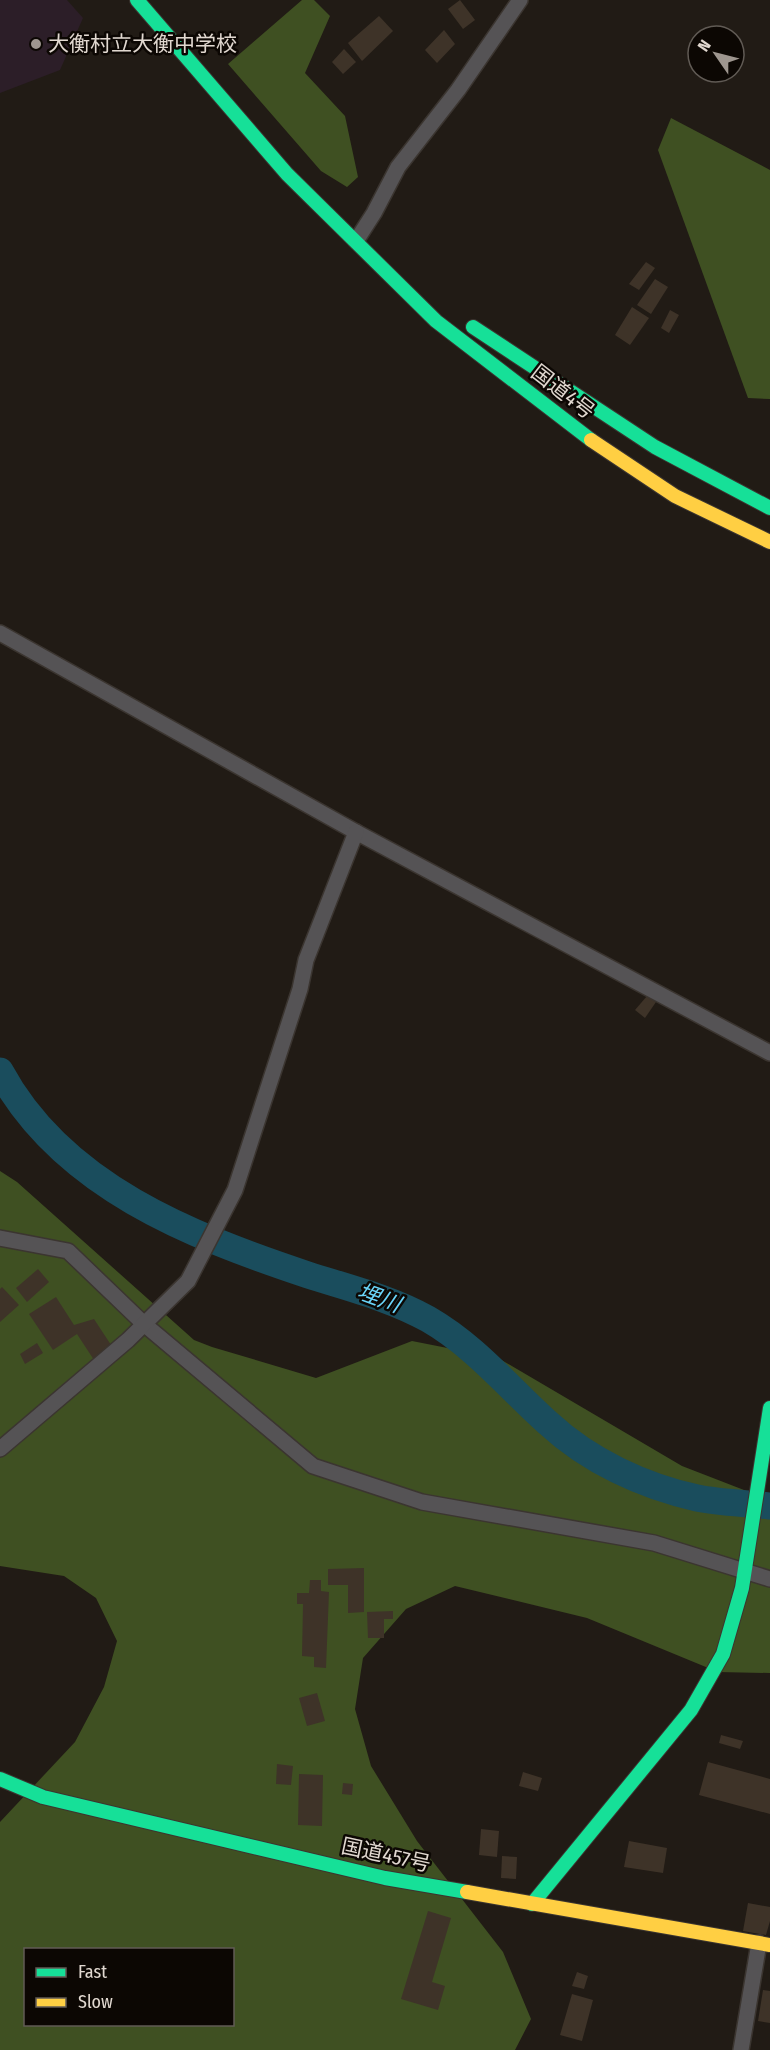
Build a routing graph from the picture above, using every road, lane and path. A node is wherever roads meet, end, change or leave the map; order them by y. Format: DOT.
graph roads {
  1 [pos="137,0"];
  2 [pos="520,0"];
  3 [pos="356,241"];
  4 [pos="436,300"];
  5 [pos="464,320"];
  6 [pos="770,508"];
  7 [pos="770,542"];
  8 [pos="0,633"];
  9 [pos="356,832"];
  10 [pos="770,1053"];
  11 [pos="0,1238"];
  12 [pos="144,1324"];
  13 [pos="770,1408"];
  14 [pos="0,1449"];
  15 [pos="745,1565"];
  16 [pos="770,1579"];
  17 [pos="0,1779"];
  18 [pos="532,1904"];
  19 [pos="764,1944"];
  20 [pos="741,2050"];
  1 -- 3 [label="main road, 国道4号"];
  2 -- 3 [label="street"];
  3 -- 4 [label="main road, 国道4号"];
  3 -- 7 [label="main road, 国道4号"];
  5 -- 6 [label="main road, 国道4号"];
  8 -- 9 [label="street"];
  9 -- 10 [label="street"];
  9 -- 12 [label="street"];
  11 -- 12 [label="street"];
  12 -- 14 [label="street"];
  12 -- 15 [label="street"];
  13 -- 15 [label="main road"];
  15 -- 16 [label="street"];
  15 -- 18 [label="main road"];
  17 -- 18 [label="main road, 国道457号"];
  18 -- 19 [label="main road, 国道457号"];
  19 -- 20 [label="street"];
}
